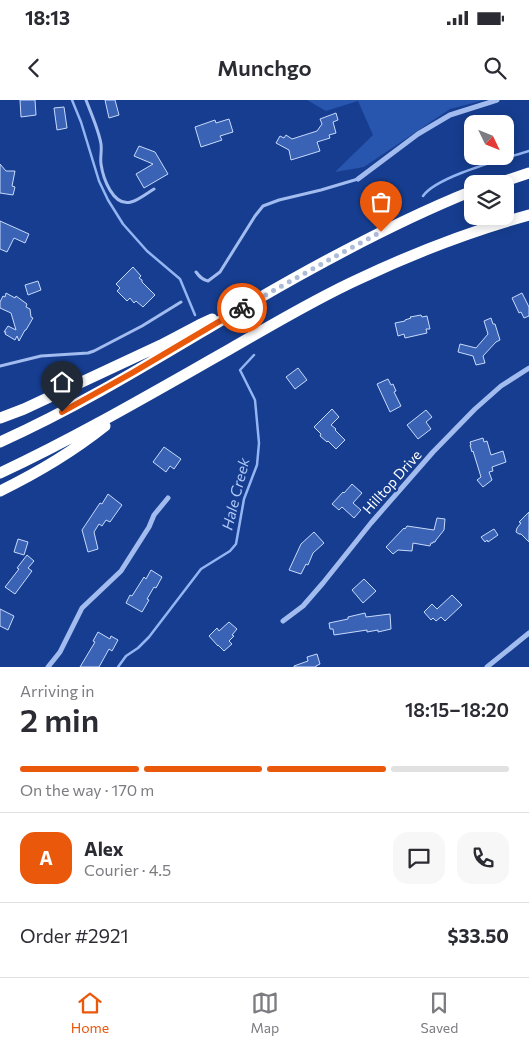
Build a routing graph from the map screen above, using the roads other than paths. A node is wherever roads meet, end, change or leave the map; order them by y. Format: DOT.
graph roads {
  1 [pos="86,100"];
  2 [pos="497,100"];
  3 [pos="529,174"];
  4 [pos="358,179"];
  5 [pos="514,179"];
  6 [pos="154,188"];
  7 [pos="464,195"];
  8 [pos="529,215"];
  9 [pos="196,272"];
  10 [pos="181,302"];
  11 [pos="250,303"];
  12 [pos="0,366"];
  13 [pos="529,368"];
  14 [pos="135,402"];
  15 [pos="0,418"];
  16 [pos="0,442"];
  17 [pos="0,473"];
  18 [pos="0,491"];
  19 [pos="168,498"];
  20 [pos="283,621"];
  21 [pos="529,633"];
  22 [pos="48,667"];
  23 [pos="487,667"];
  1 -- 6 [label="lane"];
  2 -- 4 [label="street"];
  3 -- 5 [label="highway"];
  4 -- 9 [label="lane"];
  7 -- 11 [label="highway"];
  8 -- 14 [label="highway"];
  10 -- 12 [label="lane"];
  11 -- 15 [label="highway"];
  11 -- 16 [label="highway"];
  13 -- 20 [label="street, Hilltop Drive"];
  14 -- 17 [label="highway"];
  14 -- 18 [label="highway"];
  19 -- 22 [label="street"];
  21 -- 23 [label="street"];
}
